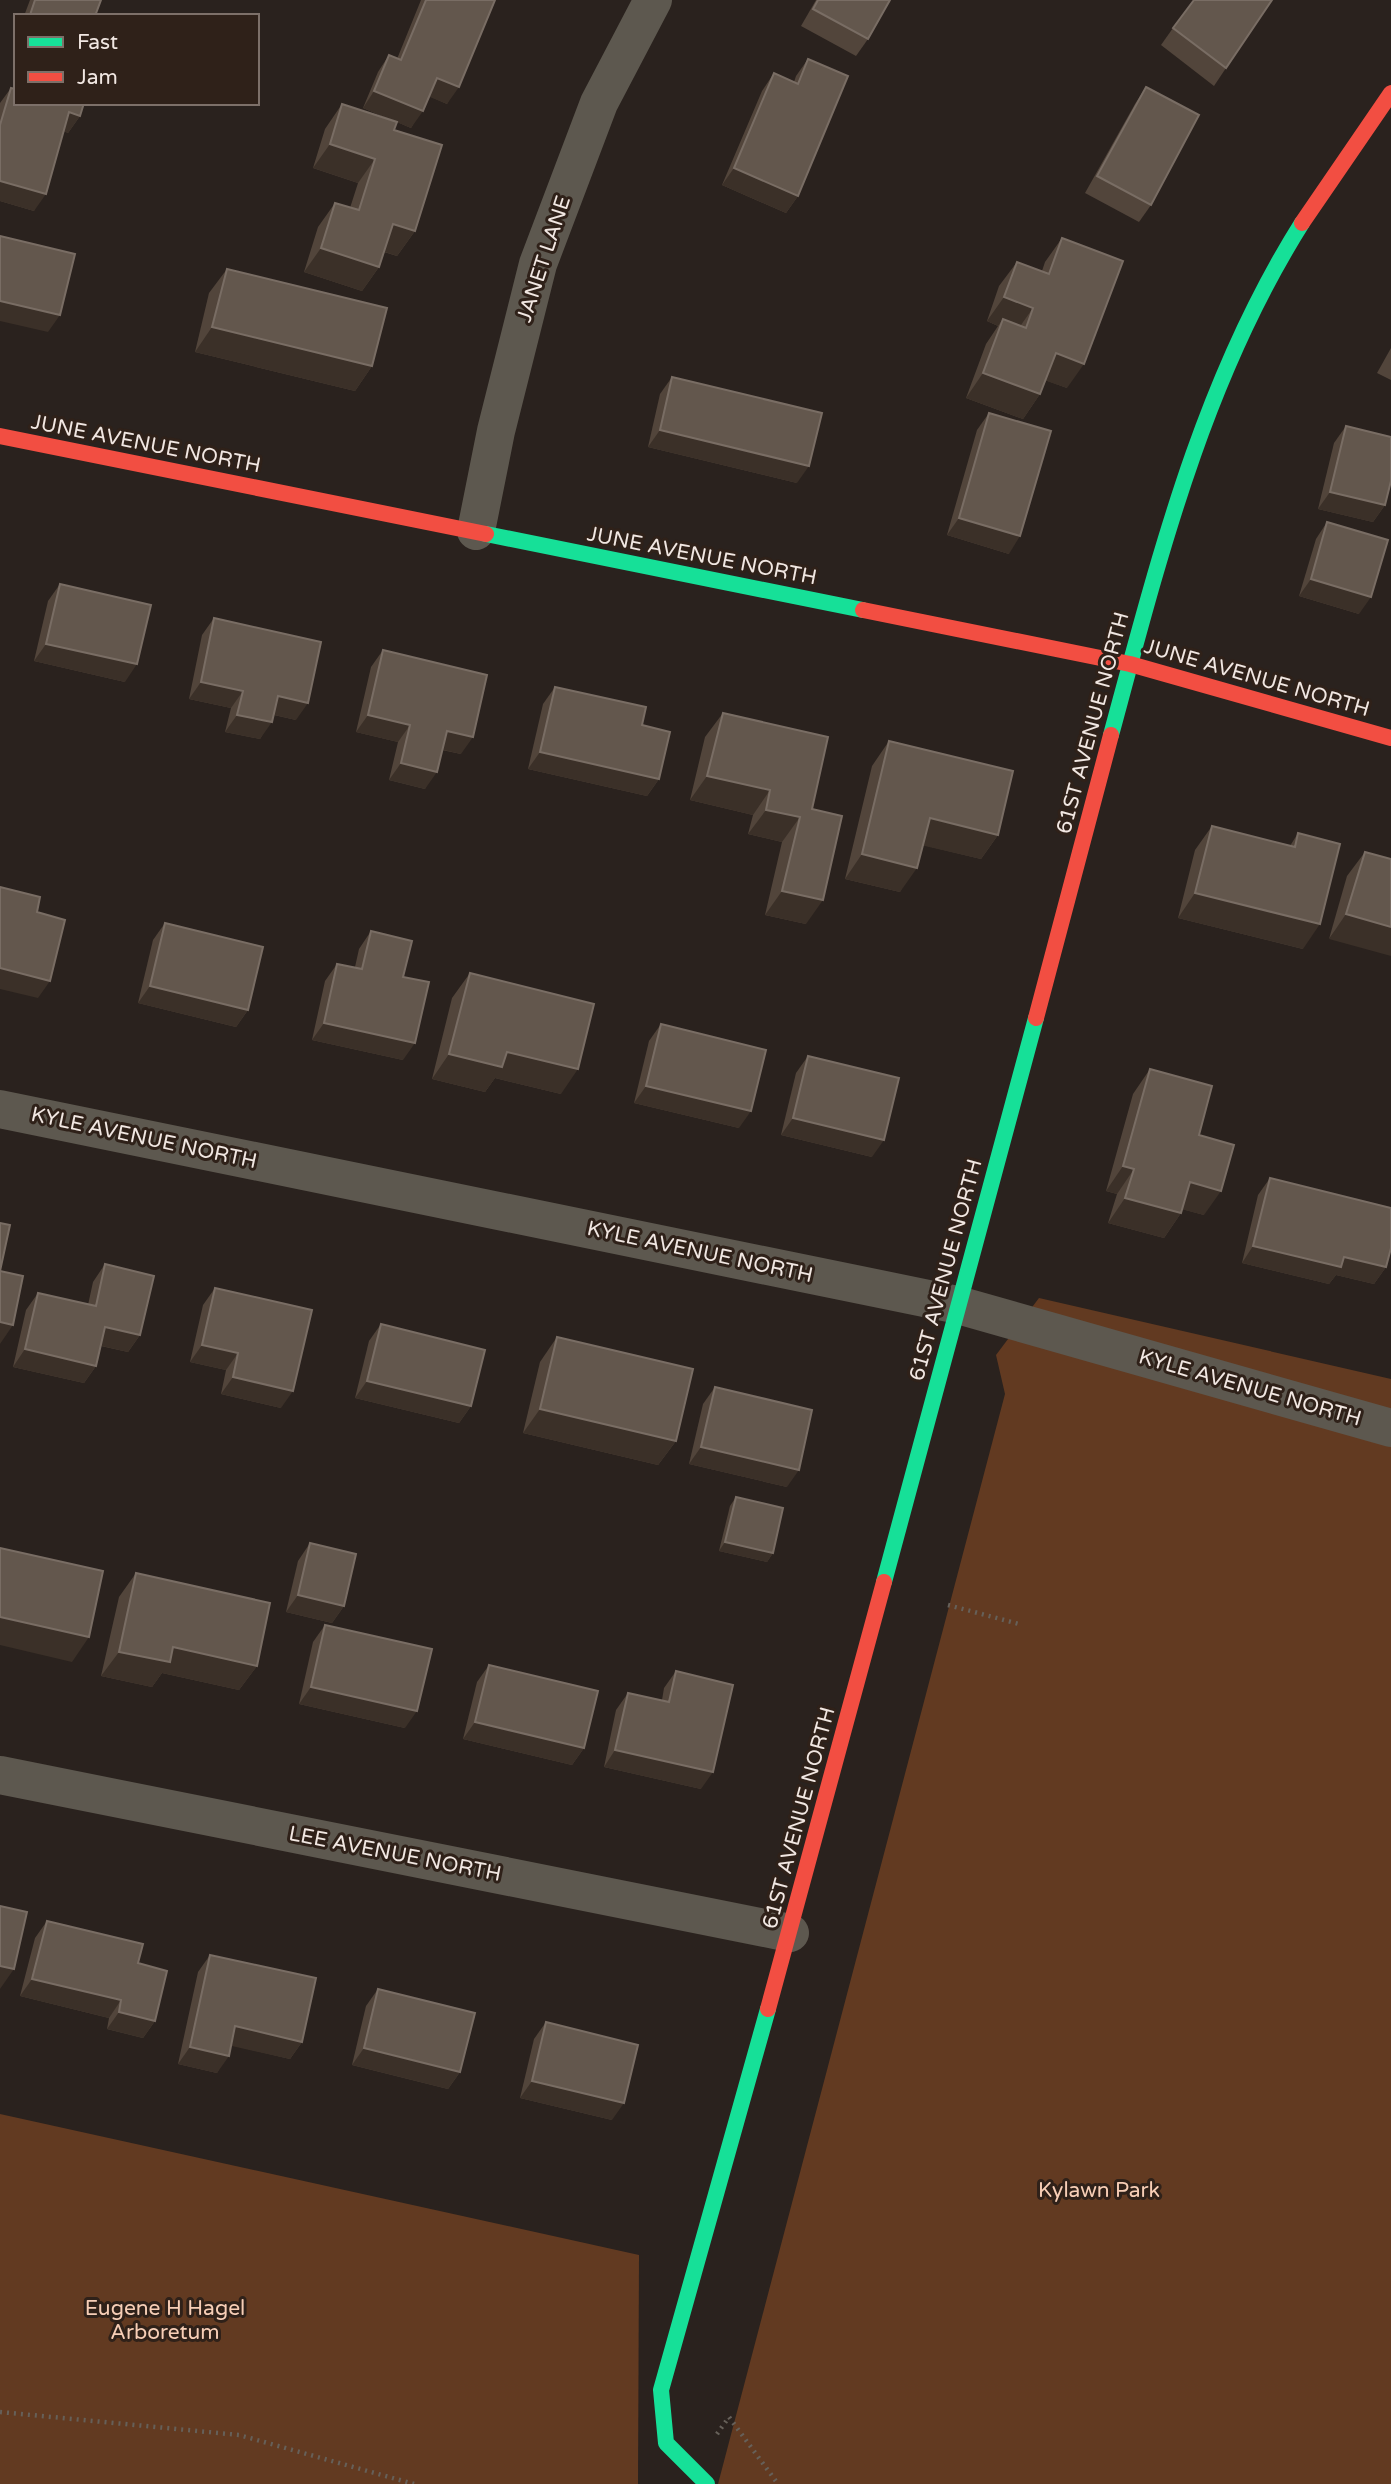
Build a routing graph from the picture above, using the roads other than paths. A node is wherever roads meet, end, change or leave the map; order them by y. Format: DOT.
graph roads {
  1 [pos="653,0"];
  2 [pos="1391,93"];
  3 [pos="0,436"];
  4 [pos="475,531"];
  5 [pos="1130,664"];
  6 [pos="1391,738"];
  7 [pos="0,1109"];
  8 [pos="958,1305"];
  9 [pos="1391,1428"];
  10 [pos="0,1774"];
  11 [pos="790,1933"];
  12 [pos="707,2484"];
  1 -- 4 [label="street, JANET LANE"];
  2 -- 5 [label="street, 61ST AVENUE NORTH"];
  3 -- 4 [label="street, JUNE AVENUE NORTH"];
  4 -- 5 [label="street, JUNE AVENUE NORTH"];
  5 -- 6 [label="street, JUNE AVENUE NORTH"];
  5 -- 8 [label="street, 61ST AVENUE NORTH"];
  7 -- 8 [label="street, KYLE AVENUE NORTH"];
  8 -- 9 [label="street, KYLE AVENUE NORTH"];
  8 -- 11 [label="street, 61ST AVENUE NORTH"];
  10 -- 11 [label="street, LEE AVENUE NORTH"];
  11 -- 12 [label="street, 61ST AVENUE NORTH"];
}
